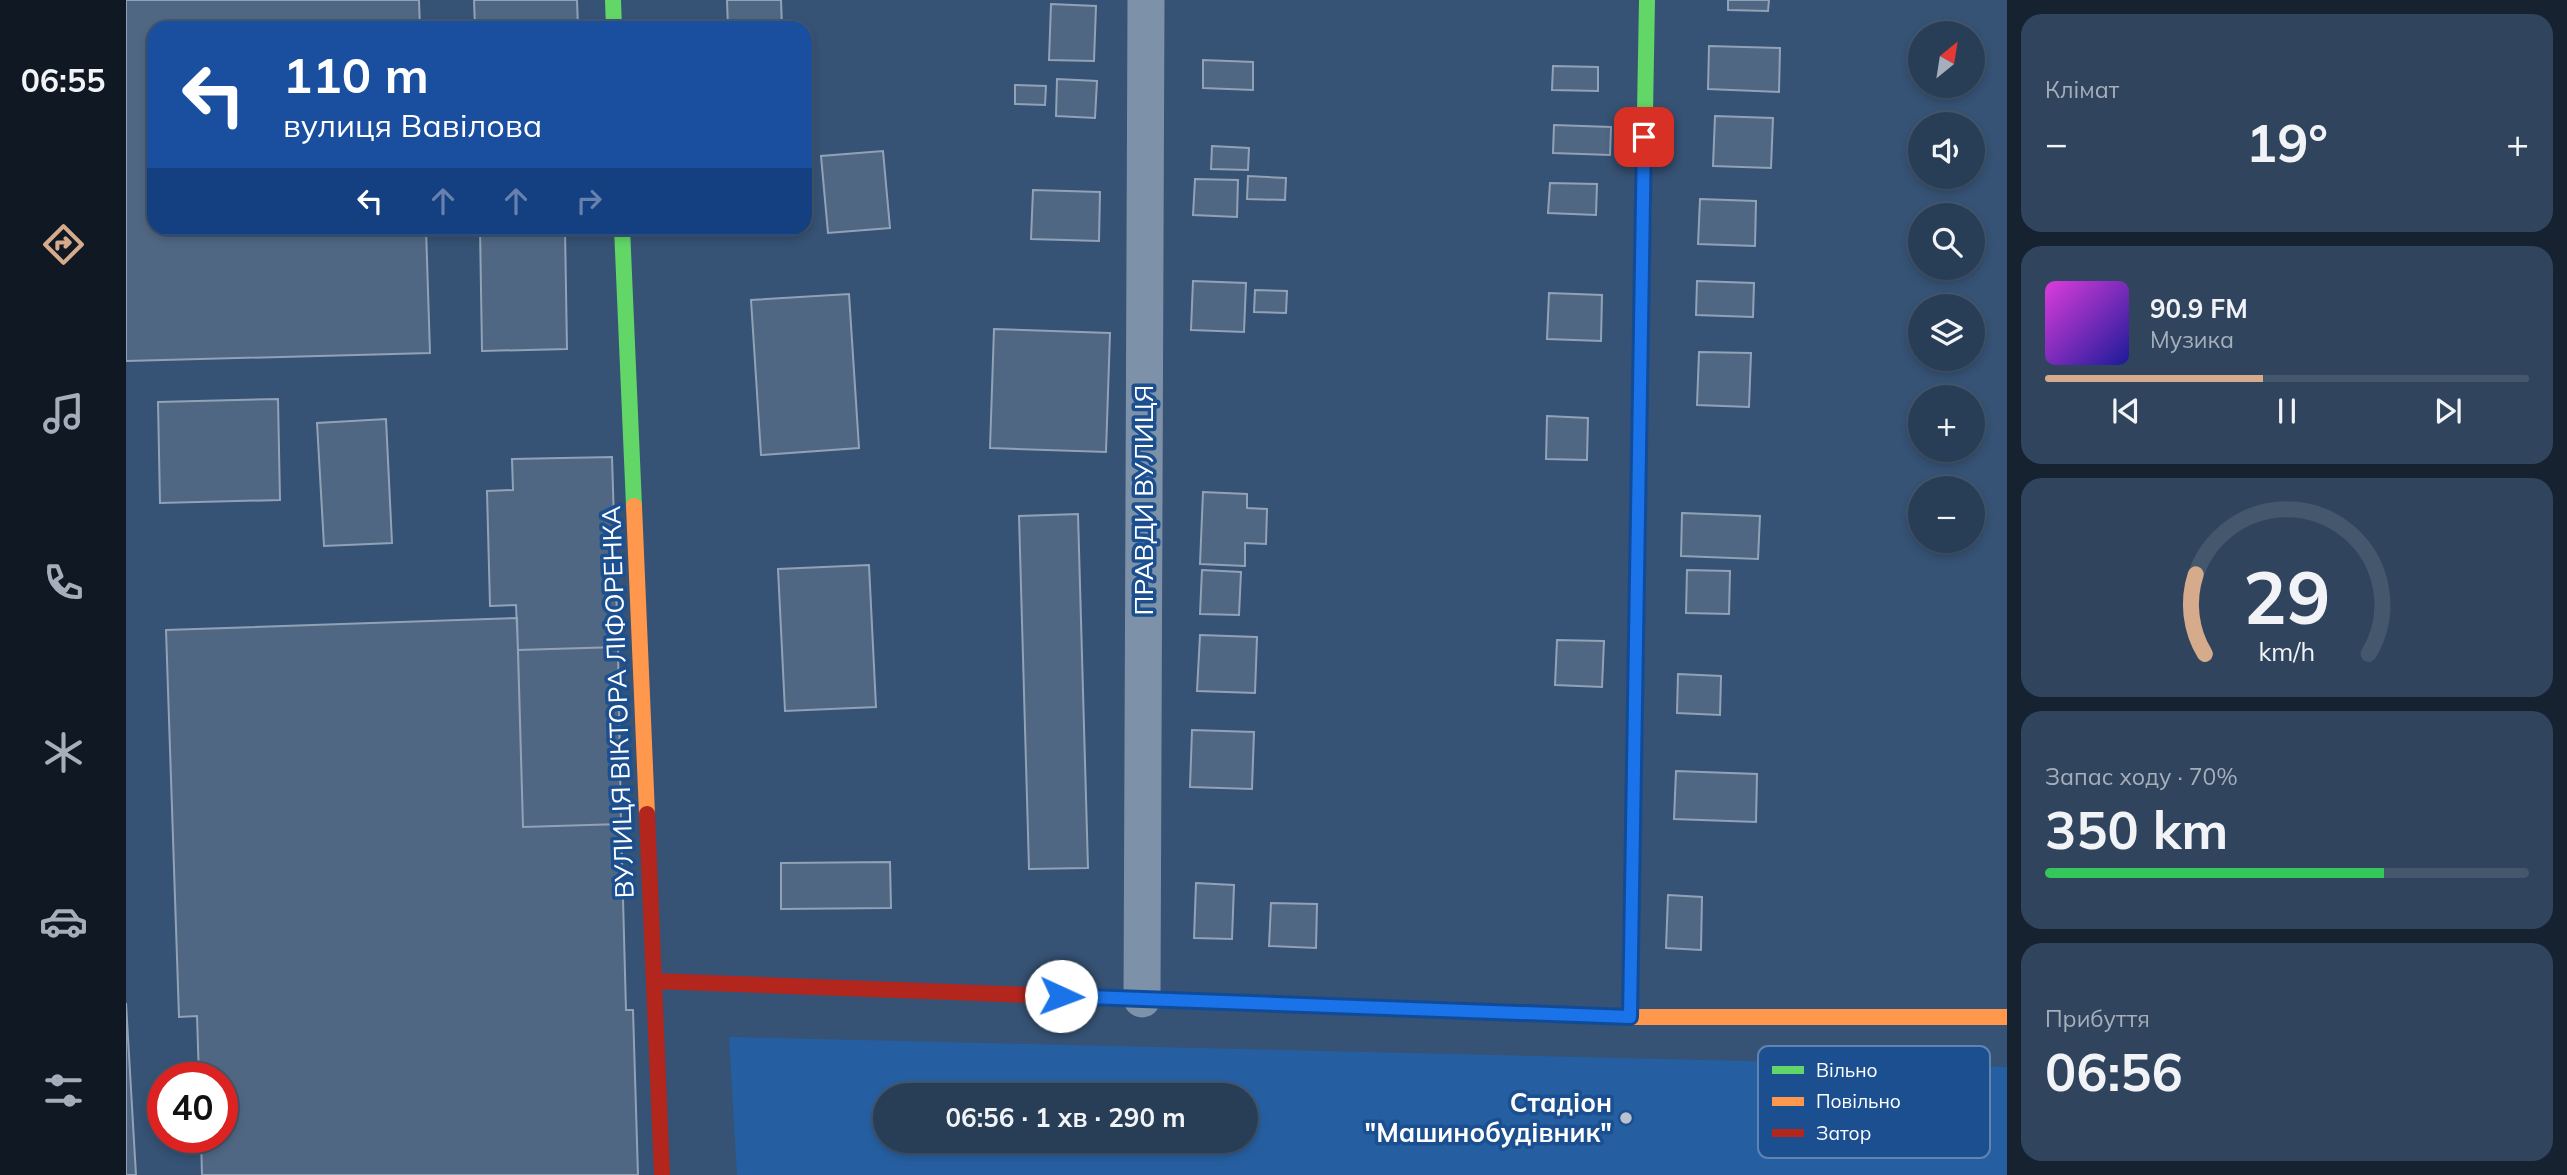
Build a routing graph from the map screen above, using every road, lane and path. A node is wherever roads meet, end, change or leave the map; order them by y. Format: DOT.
graph roads {
  1 [pos="613,0"];
  2 [pos="1146,0"];
  3 [pos="1647,0"];
  4 [pos="614,21"];
  5 [pos="622,235"];
  6 [pos="654,981"];
  7 [pos="1142,999"];
  8 [pos="1630,1017"];
  9 [pos="2007,1017"];
  10 [pos="662,1175"];
  1 -- 4 [label="street"];
  2 -- 7 [label="street, ПРАВДИ ВУЛИЦЯ"];
  3 -- 8 [label="street"];
  5 -- 6 [label="street, ВУЛИЦЯ ВІКТОРА ЛІФОРЕНКА"];
  6 -- 7 [label="street"];
  6 -- 10 [label="street, ВУЛИЦЯ ВІКТОРА ЛІФОРЕНКА"];
  7 -- 8 [label="street"];
  8 -- 9 [label="street"];
}
